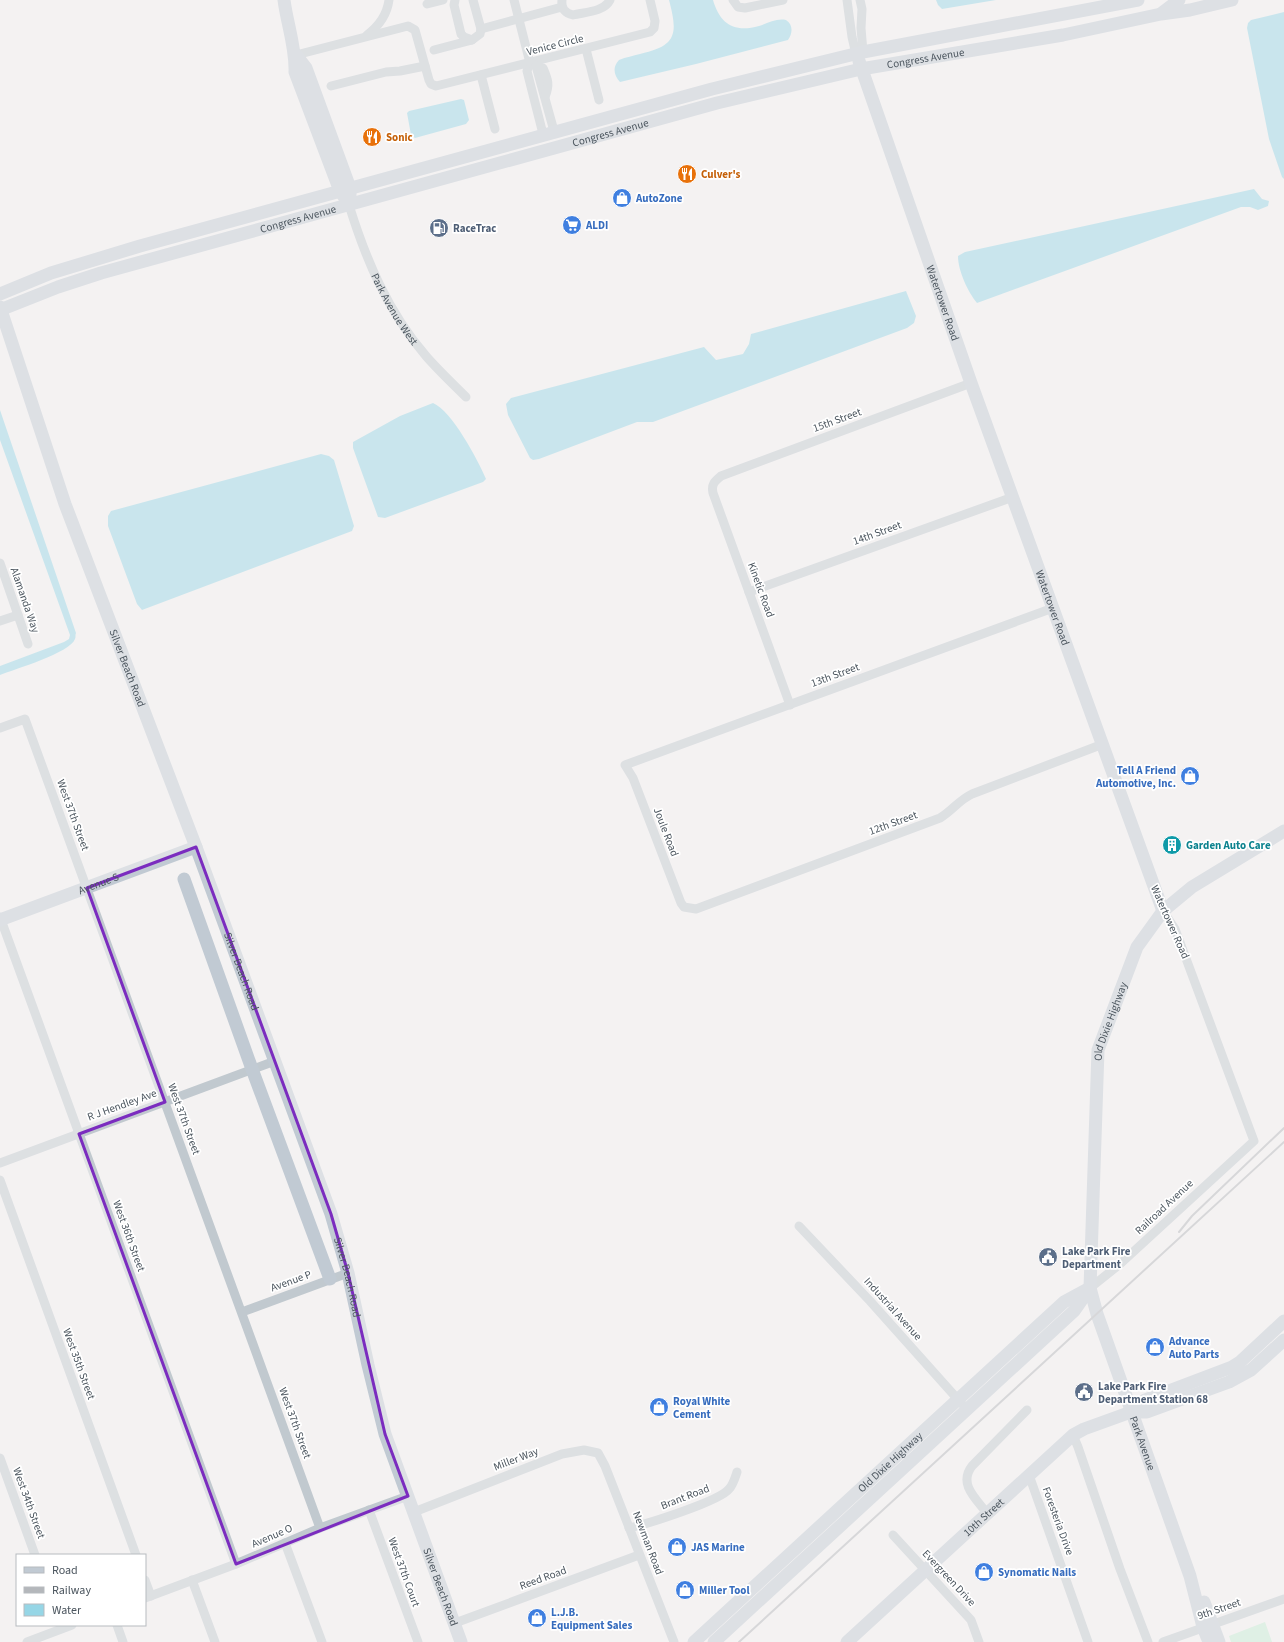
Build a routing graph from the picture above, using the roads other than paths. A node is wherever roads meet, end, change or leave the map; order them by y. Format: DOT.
graph roads {
  1 [pos="284,0"];
  2 [pos="389,0"];
  3 [pos="443,0"];
  4 [pos="455,0"];
  5 [pos="473,0"];
  6 [pos="514,0"];
  7 [pos="610,0"];
  8 [pos="650,0"];
  9 [pos="733,0"];
  10 [pos="783,0"];
  11 [pos="847,0"];
  12 [pos="860,0"];
  13 [pos="1138,0"];
  14 [pos="1179,0"];
  15 [pos="1232,0"];
  16 [pos="427,4"];
  17 [pos="562,4"];
  18 [pos="1192,5"];
  19 [pos="1161,14"];
  20 [pos="519,19"];
  21 [pos="382,20"];
  22 [pos="481,29"];
  23 [pos="392,30"];
  24 [pos="357,40"];
  25 [pos="472,40"];
  26 [pos="586,49"];
  27 [pos="434,50"];
  28 [pos="860,53"];
  29 [pos="296,55"];
  30 [pos="533,65"];
  31 [pos="425,66"];
  32 [pos="861,69"];
  33 [pos="482,75"];
  34 [pos="331,86"];
  35 [pos="599,100"];
  36 [pos="495,129"];
  37 [pos="549,133"];
  38 [pos="345,190"];
  39 [pos="349,205"];
  40 [pos="0,294"];
  41 [pos="0,309"];
  42 [pos="971,383"];
  43 [pos="466,397"];
  44 [pos="714,482"];
  45 [pos="1013,497"];
  46 [pos="0,563"];
  47 [pos="749,592"];
  48 [pos="1053,608"];
  49 [pos="18,615"];
  50 [pos="0,621"];
  51 [pos="28,644"];
  52 [pos="790,705"];
  53 [pos="0,728"];
  54 [pos="1103,744"];
  55 [pos="625,765"];
  56 [pos="1284,831"];
  57 [pos="196,846"];
  58 [pos="184,879"];
  59 [pos="87,888"];
  60 [pos="684,907"];
  61 [pos="1162,912"];
  62 [pos="0,919"];
  63 [pos="275,1061"];
  64 [pos="252,1069"];
  65 [pos="165,1102"];
  66 [pos="79,1134"];
  67 [pos="1254,1141"];
  68 [pos="0,1163"];
  69 [pos="0,1180"];
  70 [pos="799,1226"];
  71 [pos="348,1272"];
  72 [pos="330,1279"];
  73 [pos="1090,1288"];
  74 [pos="242,1312"];
  75 [pos="1284,1321"];
  76 [pos="1284,1340"];
  77 [pos="958,1399"];
  78 [pos="966,1410"];
  79 [pos="1027,1410"];
  80 [pos="1131,1412"];
  81 [pos="1073,1435"];
  82 [pos="598,1453"];
  83 [pos="0,1458"];
  84 [pos="737,1472"];
  85 [pos="1029,1475"];
  86 [pos="408,1496"];
  87 [pos="369,1510"];
  88 [pos="414,1512"];
  89 [pos="987,1513"];
  90 [pos="320,1528"];
  91 [pos="629,1528"];
  92 [pos="893,1535"];
  93 [pos="285,1543"];
  94 [pos="35,1554"];
  95 [pos="136,1554"];
  96 [pos="639,1555"];
  97 [pos="236,1564"];
  98 [pos="925,1570"];
  99 [pos="192,1580"];
  100 [pos="146,1586"];
  101 [pos="148,1597"];
  102 [pos="1284,1599"];
  103 [pos="455,1623"];
  104 [pos="117,1626"];
  105 [pos="1208,1626"];
  106 [pos="62,1627"];
  107 [pos="29,1642"];
  108 [pos="123,1642"];
  109 [pos="215,1642"];
  110 [pos="322,1642"];
  111 [pos="418,1642"];
  112 [pos="461,1642"];
  113 [pos="674,1642"];
  114 [pos="694,1642"];
  115 [pos="714,1642"];
  116 [pos="847,1642"];
  117 [pos="979,1642"];
  118 [pos="1088,1642"];
  119 [pos="1148,1642"];
  120 [pos="1163,1642"];
  121 [pos="1210,1642"];
  122 [pos="1219,1642"];
  1 -- 29 [label="street, Park Avenue West"];
  2 -- 21 [label="street"];
  3 -- 16 [label="street"];
  4 -- 25 [label="street"];
  5 -- 22 [label="street"];
  6 -- 20 [label="street"];
  7 -- 17 [label="street"];
  8 -- 26 [label="street, Venice Circle"];
  9 -- 10 [label="street"];
  11 -- 28 [label="street"];
  12 -- 28 [label="street"];
  13 -- 28 [label="street, Congress Avenue"];
  14 -- 19 [label="street"];
  15 -- 18 [label="street, Congress Avenue"];
  17 -- 20 [label="street"];
  18 -- 19 [label="street, Congress Avenue"];
  19 -- 32 [label="street, Congress Avenue"];
  20 -- 22 [label="street"];
  20 -- 30 [label="street"];
  21 -- 23 [label="street"];
  21 -- 24 [label="street"];
  22 -- 25 [label="street"];
  23 -- 24 [label="street"];
  23 -- 31 [label="street"];
  24 -- 29 [label="street"];
  25 -- 27 [label="street"];
  26 -- 30 [label="street, Venice Circle"];
  26 -- 35 [label="street"];
  28 -- 32 [label="street"];
  28 -- 37 [label="street, Congress Avenue"];
  29 -- 38 [label="street, Park Avenue West"];
  30 -- 33 [label="street, Venice Circle"];
  30 -- 37 [label="street"];
  30 -- 37 [label="street"];
  31 -- 33 [label="street, Venice Circle"];
  31 -- 34 [label="street"];
  32 -- 39 [label="street, Congress Avenue"];
  32 -- 42 [label="street, Watertower Road"];
  33 -- 36 [label="street"];
  37 -- 38 [label="street, Congress Avenue"];
  38 -- 39 [label="street, Park Avenue West"];
  38 -- 40 [label="street, Congress Avenue"];
  39 -- 41 [label="street, Congress Avenue"];
  39 -- 43 [label="street, Park Avenue West"];
  41 -- 57 [label="street, Silver Beach Road"];
  42 -- 44 [label="street, 15th Street"];
  42 -- 45 [label="street, Watertower Road"];
  44 -- 47 [label="street, Kinetic Road"];
  45 -- 47 [label="street, 14th Street"];
  45 -- 48 [label="street, Watertower Road"];
  46 -- 49 [label="street, Alamanda Way"];
  47 -- 52 [label="street, Kinetic Road"];
  48 -- 52 [label="street, 13th Street"];
  48 -- 54 [label="street, Watertower Road"];
  49 -- 50 [label="street"];
  49 -- 51 [label="street, Alamanda Way"];
  52 -- 55 [label="street, 13th Street"];
  53 -- 59 [label="street, West 37th Street"];
  54 -- 60 [label="street, 12th Street"];
  54 -- 61 [label="street, Watertower Road"];
  55 -- 60 [label="street, Joule Road"];
  56 -- 61 [label="street, Old Dixie Highway"];
  57 -- 59 [label="street, Avenue S"];
  57 -- 63 [label="street, Silver Beach Road"];
  58 -- 64 [label="street, Silver Beach Road"];
  59 -- 62 [label="street, Avenue S"];
  59 -- 65 [label="street, West 37th Street"];
  61 -- 67 [label="street, Watertower Road"];
  61 -- 73 [label="street, Old Dixie Highway"];
  62 -- 66 [label="street, West 36th Street"];
  63 -- 64 [label="street, R J Hendley Ave"];
  63 -- 71 [label="street, Silver Beach Road"];
  64 -- 65 [label="street, R J Hendley Ave"];
  64 -- 72 [label="street, Silver Beach Road"];
  65 -- 66 [label="street, R J Hendley Ave"];
  65 -- 74 [label="street, West 37th Street"];
  66 -- 68 [label="street, R J Hendley Ave"];
  66 -- 97 [label="street, West 36th Street"];
  67 -- 73 [label="street, Railroad Avenue"];
  69 -- 95 [label="street, West 35th Street"];
  70 -- 77 [label="street, Industrial Avenue"];
  71 -- 72 [label="street, Avenue P"];
  71 -- 86 [label="street, Silver Beach Road"];
  72 -- 74 [label="street, Avenue P"];
  73 -- 77 [label="street, Old Dixie Highway"];
  73 -- 78 [label="street, Old Dixie Highway"];
  73 -- 80 [label="street, Park Avenue"];
  74 -- 90 [label="street, West 37th Street"];
  75 -- 80 [label="street, 10th Street"];
  76 -- 80 [label="street, 10th Street"];
  77 -- 78 [label="street, Industrial Avenue"];
  77 -- 114 [label="street, Old Dixie Highway"];
  78 -- 115 [label="street, Old Dixie Highway"];
  79 -- 89 [label="street"];
  80 -- 81 [label="street, 10th Street"];
  80 -- 105 [label="street, Park Avenue"];
  81 -- 85 [label="street, 10th Street"];
  81 -- 119 [label="street"];
  82 -- 88 [label="street, Miller Way"];
  82 -- 91 [label="street, Newman Road"];
  83 -- 94 [label="street, West 34th Street"];
  84 -- 91 [label="street, Brant Road"];
  85 -- 89 [label="street, 10th Street"];
  85 -- 118 [label="street, Foresteria Drive"];
  86 -- 87 [label="street, Avenue O"];
  86 -- 88 [label="street, Silver Beach Road"];
  87 -- 90 [label="street, Avenue O"];
  87 -- 111 [label="street, West 37th Court"];
  88 -- 103 [label="street, Silver Beach Road"];
  89 -- 98 [label="street, 10th Street"];
  90 -- 93 [label="street, Avenue O"];
  91 -- 96 [label="street, Newman Road"];
  92 -- 98 [label="street, Evergreen Drive"];
  93 -- 97 [label="street, Avenue O"];
  93 -- 110 [label="street"];
  96 -- 103 [label="street, Reed Road"];
  96 -- 113 [label="street, Newman Road"];
  97 -- 99 [label="street, Avenue O"];
  98 -- 116 [label="street, 10th Street"];
  98 -- 117 [label="street, Evergreen Drive"];
  99 -- 101 [label="street, Avenue O"];
  99 -- 109 [label="street"];
  100 -- 101 [label="street"];
  102 -- 105 [label="street, 9th Street"];
  103 -- 112 [label="street, Silver Beach Road"];
  104 -- 108 [label="street"];
  105 -- 120 [label="street, 9th Street"];
  105 -- 121 [label="street, Park Avenue"];
  105 -- 122 [label="street, Park Avenue"];
  106 -- 107 [label="street"];
}
